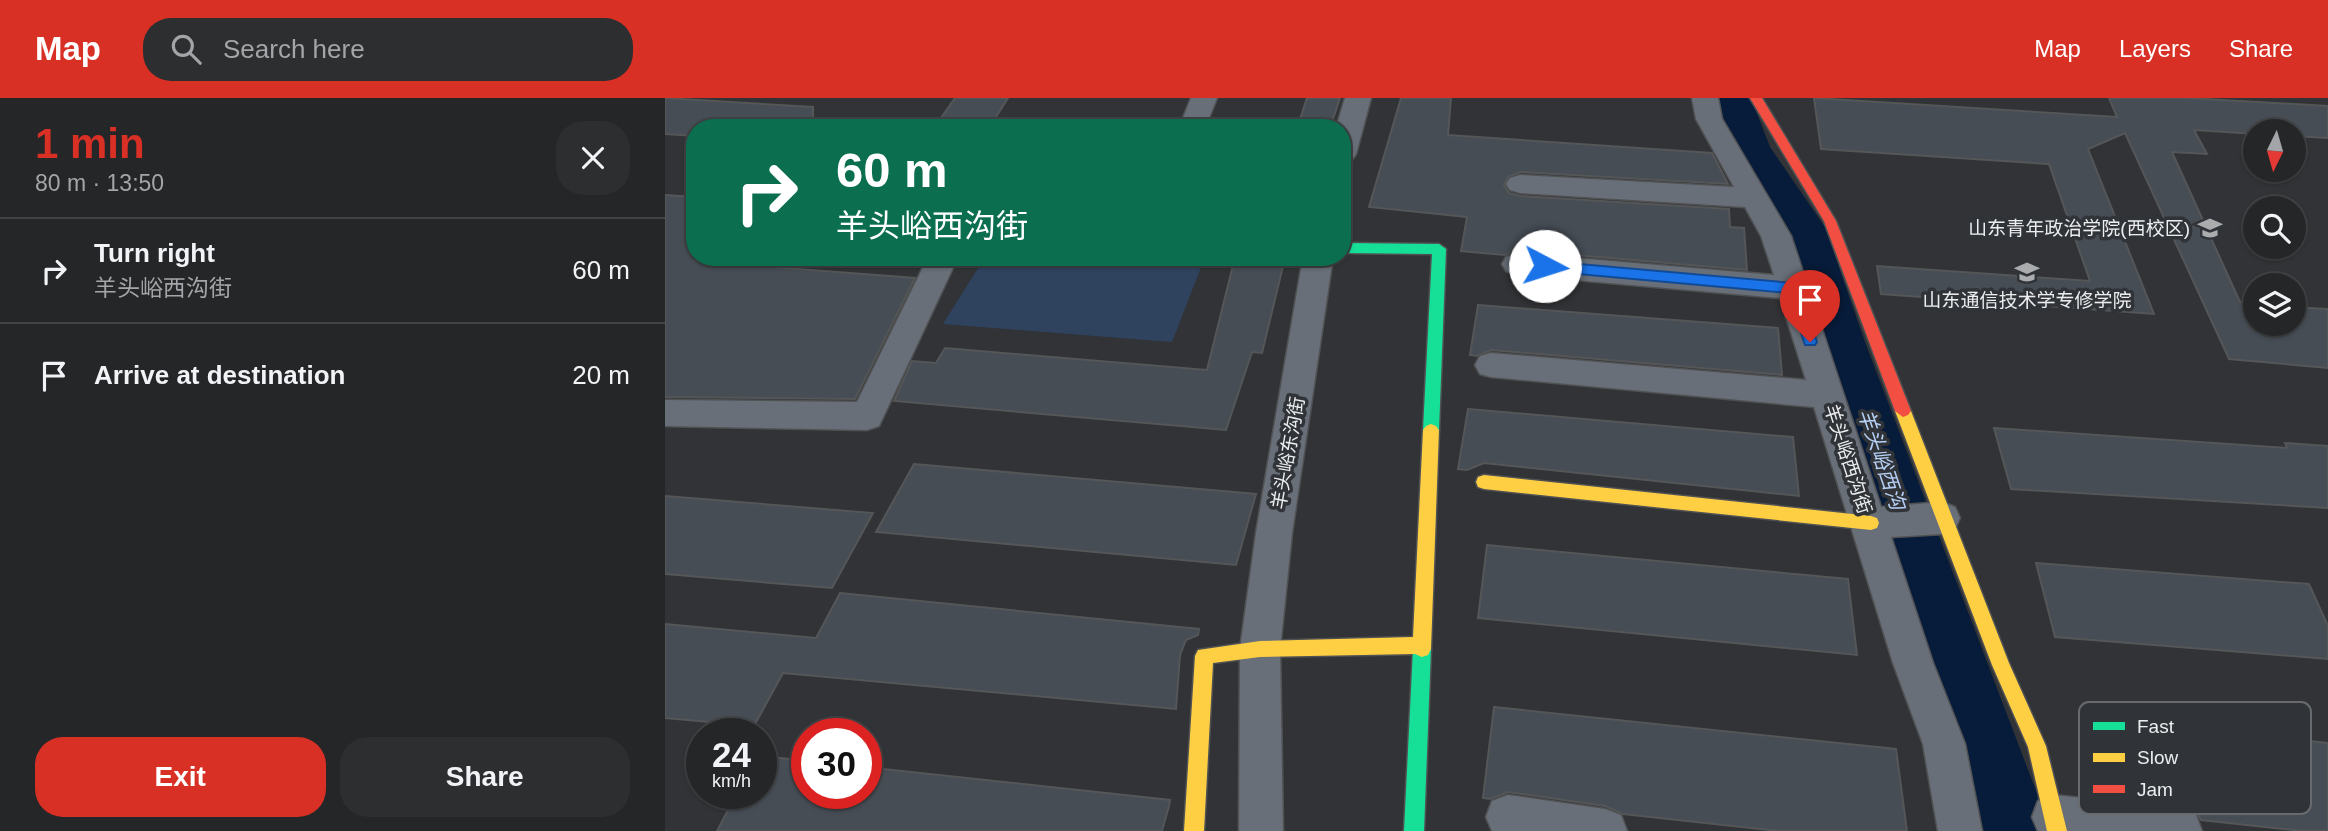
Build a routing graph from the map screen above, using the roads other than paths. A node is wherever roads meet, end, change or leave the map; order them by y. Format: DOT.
graph roads {
  1 [pos="1204,98"];
  2 [pos="1358,98"];
  3 [pos="1705,98"];
  4 [pos="1756,98"];
  5 [pos="1196,119"];
  6 [pos="1351,122"];
  7 [pos="1520,184"];
  8 [pos="1755,198"];
  9 [pos="1351,248"];
  10 [pos="1517,264"];
  11 [pos="939,266"];
  12 [pos="1317,266"];
  13 [pos="1793,288"];
  14 [pos="1491,365"];
  15 [pos="1827,395"];
  16 [pos="665,413"];
  17 [pos="1485,482"];
  18 [pos="1944,518"];
  19 [pos="1870,523"];
  20 [pos="1422,645"];
  21 [pos="1261,649"];
  22 [pos="1508,817"];
  23 [pos="2056,824"];
  24 [pos="1195,831"];
  25 [pos="1261,831"];
  26 [pos="1414,831"];
  27 [pos="1605,831"];
  28 [pos="1960,831"];
  29 [pos="2180,831"];
  1 -- 5 [label="street"];
  2 -- 6 [label="street"];
  3 -- 8 [label="street, 羊头峪西沟街"];
  4 -- 18 [label="street"];
  7 -- 8 [label="street"];
  8 -- 13 [label="street, 羊头峪西沟街"];
  9 -- 20 [label="street"];
  10 -- 13 [label="street"];
  11 -- 16 [label="street"];
  12 -- 21 [label="street, 羊头峪东沟街"];
  13 -- 15 [label="street, 羊头峪西沟街"];
  14 -- 15 [label="street"];
  15 -- 19 [label="street, 羊头峪西沟街"];
  17 -- 19 [label="street"];
  18 -- 19 [label="street"];
  18 -- 23 [label="street"];
  19 -- 28 [label="street, 羊头峪西沟街"];
  20 -- 21 [label="street"];
  20 -- 26 [label="street"];
  21 -- 24 [label="street"];
  21 -- 25 [label="street, 羊头峪东沟街"];
  22 -- 27 [label="street"];
  23 -- 29 [label="street"];
}
